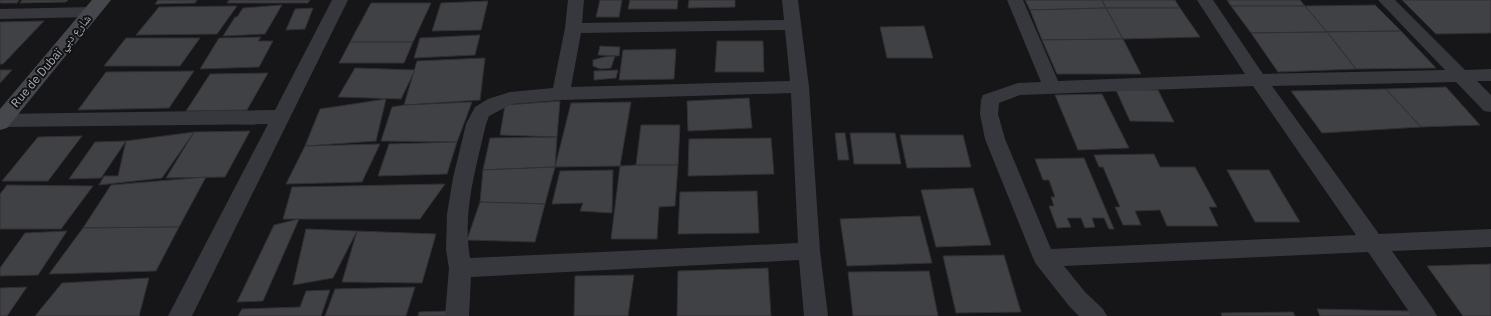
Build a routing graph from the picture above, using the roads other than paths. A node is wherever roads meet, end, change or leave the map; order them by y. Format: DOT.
graph roads {
  1 [pos="340,0"];
  2 [pos="576,0"];
  3 [pos="790,0"];
  4 [pos="1015,0"];
  5 [pos="1205,0"];
  6 [pos="1386,0"];
  7 [pos="97,6"];
  8 [pos="0,14"];
  9 [pos="793,25"];
  10 [pos="573,28"];
  11 [pos="1460,75"];
  12 [pos="1491,75"];
  13 [pos="1258,80"];
  14 [pos="800,87"];
  15 [pos="1052,87"];
  16 [pos="561,94"];
  17 [pos="1491,106"];
  18 [pos="281,117"];
  19 [pos="1,122"];
  20 [pos="1491,238"];
  21 [pos="1372,243"];
  22 [pos="808,251"];
  23 [pos="1044,258"];
  24 [pos="460,268"];
  25 [pos="180,316"];
  26 [pos="457,316"];
  27 [pos="816,316"];
  28 [pos="1095,316"];
  29 [pos="1425,316"];
  1 -- 18 [label="street"];
  2 -- 10 [label="street"];
  3 -- 9 [label="street"];
  4 -- 15 [label="street"];
  5 -- 13 [label="street"];
  6 -- 11 [label="street"];
  7 -- 8 [label="street"];
  7 -- 19 [label="street, Rue de Dubaï شارع دبي"];
  9 -- 10 [label="street"];
  9 -- 14 [label="street"];
  10 -- 16 [label="street"];
  11 -- 12 [label="street"];
  11 -- 13 [label="street"];
  11 -- 17 [label="street"];
  13 -- 15 [label="street"];
  13 -- 21 [label="street"];
  14 -- 16 [label="street"];
  14 -- 22 [label="street"];
  15 -- 23 [label="street"];
  16 -- 24 [label="street"];
  18 -- 19 [label="street"];
  18 -- 25 [label="street"];
  20 -- 21 [label="street"];
  21 -- 23 [label="street"];
  21 -- 29 [label="street"];
  22 -- 24 [label="street"];
  22 -- 27 [label="street"];
  23 -- 28 [label="street"];
  24 -- 26 [label="street"];
}
